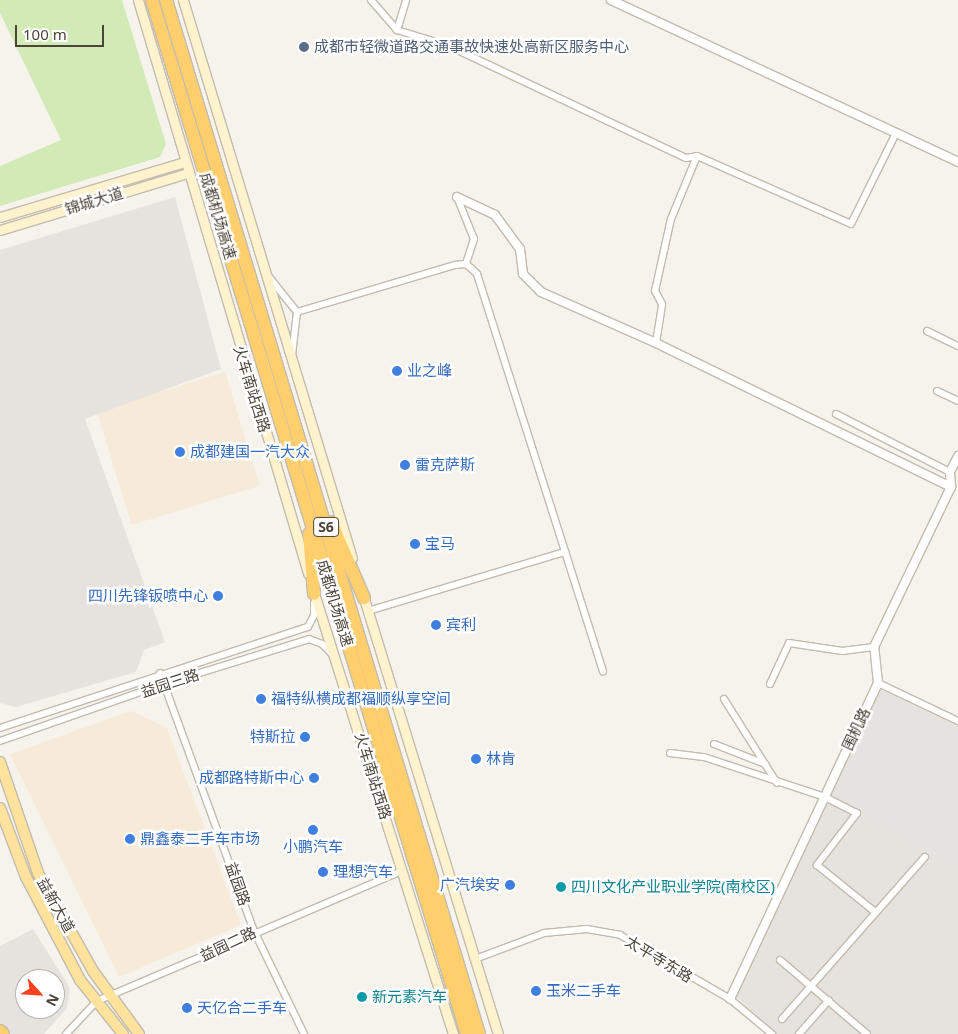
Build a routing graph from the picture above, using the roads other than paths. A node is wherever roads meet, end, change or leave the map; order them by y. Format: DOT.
graph roads {
  1 [pos="138,0"];
  2 [pos="152,0"];
  3 [pos="166,0"];
  4 [pos="183,0"];
  5 [pos="371,0"];
  6 [pos="406,0"];
  7 [pos="611,0"];
  8 [pos="397,30"];
  9 [pos="896,133"];
  10 [pos="697,156"];
  11 [pos="185,162"];
  12 [pos="958,162"];
  13 [pos="164,168"];
  14 [pos="188,173"];
  15 [pos="167,178"];
  16 [pos="457,197"];
  17 [pos="0,217"];
  18 [pos="0,230"];
  19 [pos="466,264"];
  20 [pos="268,275"];
  21 [pos="297,312"];
  22 [pos="927,331"];
  23 [pos="656,343"];
  24 [pos="958,346"];
  25 [pos="292,356"];
  26 [pos="937,391"];
  27 [pos="958,400"];
  28 [pos="836,414"];
  29 [pos="958,456"];
  30 [pos="307,466"];
  31 [pos="950,472"];
  32 [pos="951,487"];
  33 [pos="306,507"];
  34 [pos="565,552"];
  35 [pos="314,594"];
  36 [pos="364,598"];
  37 [pos="368,611"];
  38 [pos="874,647"];
  39 [pos="336,658"];
  40 [pos="603,672"];
  41 [pos="160,673"];
  42 [pos="878,683"];
  43 [pos="164,684"];
  44 [pos="770,684"];
  45 [pos="724,698"];
  46 [pos="958,721"];
  47 [pos="0,728"];
  48 [pos="0,741"];
  49 [pos="714,744"];
  50 [pos="670,753"];
  51 [pos="0,762"];
  52 [pos="766,764"];
  53 [pos="777,783"];
  54 [pos="825,797"];
  55 [pos="0,808"];
  56 [pos="925,857"];
  57 [pos="402,870"];
  58 [pos="875,912"];
  59 [pos="254,931"];
  60 [pos="475,959"];
  61 [pos="780,960"];
  62 [pos="812,984"];
  63 [pos="113,997"];
  64 [pos="730,999"];
  65 [pos="829,1000"];
  66 [pos="96,1001"];
  67 [pos="782,1019"];
  68 [pos="0,1031"];
  69 [pos="3,1034"];
  70 [pos="66,1034"];
  71 [pos="123,1034"];
  72 [pos="139,1034"];
  73 [pos="304,1034"];
  74 [pos="453,1034"];
  75 [pos="467,1034"];
  76 [pos="479,1034"];
  77 [pos="498,1034"];
  78 [pos="772,1034"];
  79 [pos="800,1034"];
  80 [pos="867,1034"];
  1 -- 11 [label="main road, 火车南站西路 / S6"];
  2 -- 33 [label="highway, 成都机场高速 / S6"];
  3 -- 30 [label="highway, 成都机场高速 / S6"];
  4 -- 20 [label="main road"];
  5 -- 8 [label="street"];
  6 -- 8 [label="street"];
  7 -- 9 [label="street"];
  8 -- 10 [label="street"];
  9 -- 10 [label="street"];
  9 -- 12 [label="street"];
  10 -- 23 [label="street"];
  11 -- 13 [label="main road"];
  11 -- 14 [label="main road, 火车南站西路 / S6"];
  13 -- 15 [label="main road"];
  13 -- 17 [label="main road"];
  14 -- 15 [label="main road, 锦城大道"];
  14 -- 35 [label="main road, 火车南站西路 / S6"];
  15 -- 18 [label="main road, 锦城大道"];
  16 -- 19 [label="street"];
  16 -- 23 [label="street"];
  19 -- 21 [label="street"];
  19 -- 34 [label="street"];
  20 -- 21 [label="street"];
  20 -- 25 [label="main road"];
  21 -- 25 [label="street"];
  22 -- 24 [label="street"];
  23 -- 32 [label="street"];
  25 -- 36 [label="main road"];
  26 -- 27 [label="street"];
  28 -- 31 [label="street"];
  29 -- 31 [label="street"];
  30 -- 36 [label="highway"];
  30 -- 76 [label="highway, 成都机场高速 / S6"];
  31 -- 32 [label="street"];
  32 -- 38 [label="street"];
  33 -- 35 [label="highway"];
  33 -- 75 [label="highway, 成都机场高速 / S6"];
  34 -- 37 [label="street"];
  34 -- 40 [label="street"];
  35 -- 39 [label="main road, 火车南站西路 / S6"];
  35 -- 41 [label="street, 益园三路"];
  36 -- 37 [label="main road"];
  37 -- 60 [label="main road"];
  38 -- 42 [label="street"];
  38 -- 44 [label="street"];
  39 -- 43 [label="street, 益园三路"];
  39 -- 57 [label="main road, 火车南站西路 / S6"];
  41 -- 43 [label="street, 益园路"];
  41 -- 47 [label="street, 益园三路"];
  42 -- 46 [label="street"];
  42 -- 54 [label="street, 围机路"];
  43 -- 48 [label="street, 益园三路"];
  43 -- 59 [label="street, 益园路"];
  45 -- 52 [label="street"];
  49 -- 52 [label="street"];
  50 -- 53 [label="street"];
  51 -- 63 [label="main road, 益新大道"];
  52 -- 53 [label="street"];
  53 -- 54 [label="street"];
  54 -- 58 [label="street"];
  54 -- 64 [label="street, 围机路"];
  55 -- 66 [label="main road, 益新大道"];
  56 -- 58 [label="street"];
  57 -- 59 [label="street, 益园二路"];
  57 -- 74 [label="main road, 火车南站西路 / S6"];
  58 -- 62 [label="street"];
  59 -- 63 [label="street, 益园二路"];
  59 -- 73 [label="street, 益园路"];
  60 -- 64 [label="street, 太平寺东路"];
  60 -- 77 [label="main road"];
  61 -- 62 [label="street"];
  62 -- 65 [label="street"];
  62 -- 67 [label="street"];
  63 -- 66 [label="street, 益园二路"];
  63 -- 72 [label="main road, 益新大道"];
  64 -- 78 [label="street, 太平寺东路"];
  65 -- 79 [label="street"];
  65 -- 80 [label="street"];
  66 -- 70 [label="street"];
  66 -- 71 [label="main road, 益新大道"];
  68 -- 69 [label="highway"];
}
